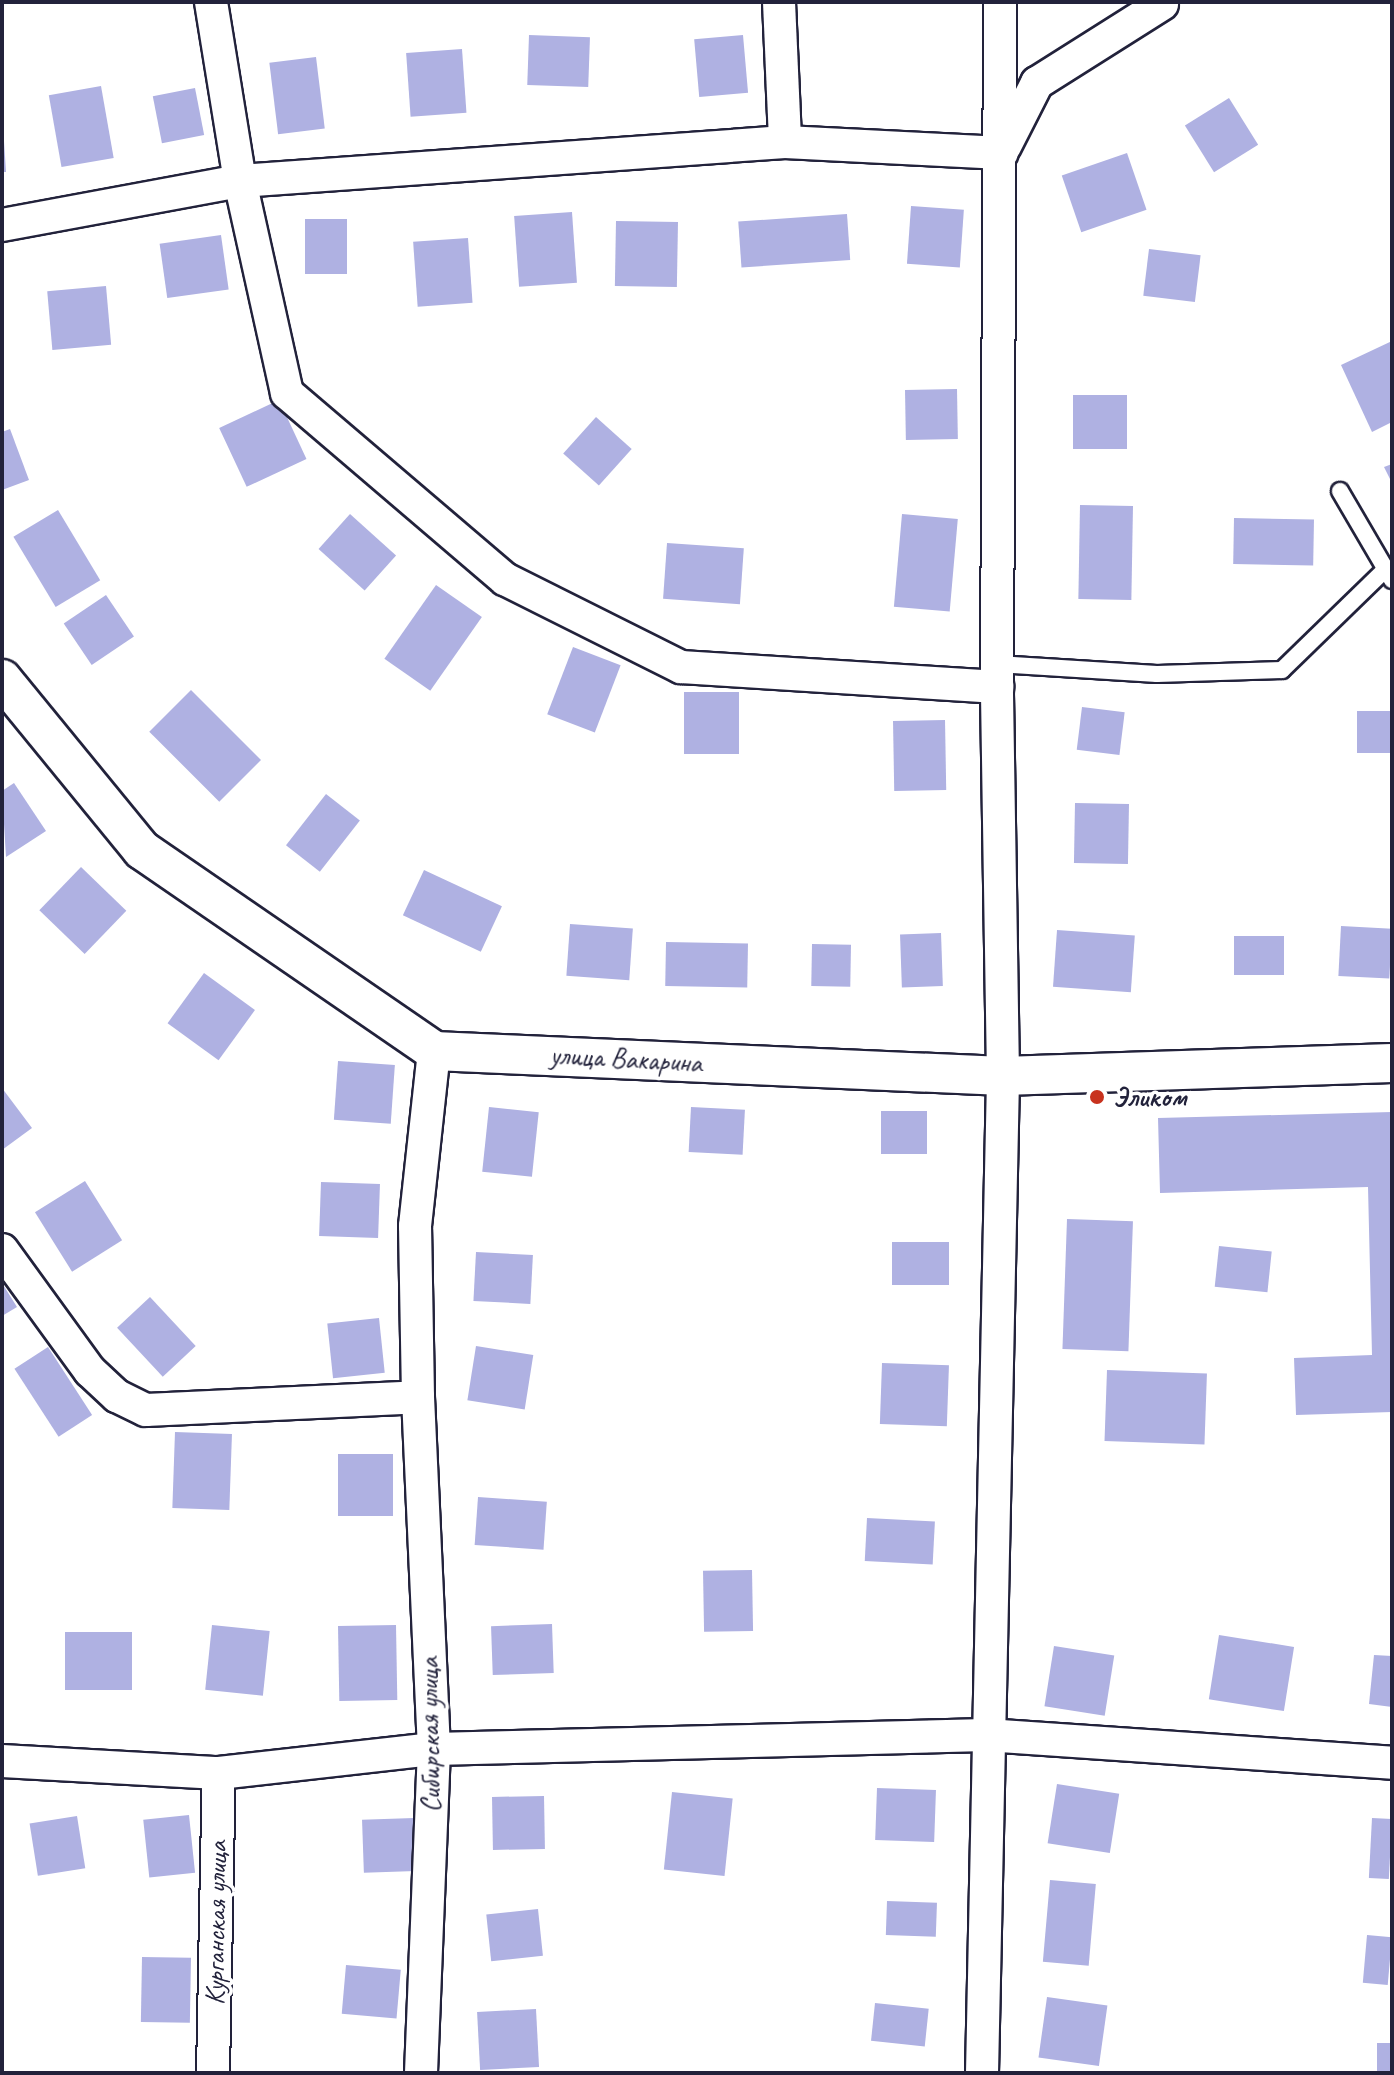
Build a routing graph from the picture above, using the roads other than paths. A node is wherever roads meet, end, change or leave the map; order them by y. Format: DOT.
graph roads {
  1 [pos="211,2"];
  2 [pos="779,2"];
  3 [pos="1000,2"];
  4 [pos="1162,4"];
  5 [pos="785,142"];
  6 [pos="1002,153"];
  7 [pos="240,181"];
  8 [pos="2,225"];
  9 [pos="1340,491"];
  10 [pos="1389,574"];
  11 [pos="997,675"];
  12 [pos="2,679"];
  13 [pos="434,1051"];
  14 [pos="1392,1063"];
  15 [pos="1003,1076"];
  16 [pos="2,1250"];
  17 [pos="418,1397"];
  18 [pos="986,1735"];
  19 [pos="434,1749"];
  20 [pos="2,1761"];
  21 [pos="1392,1763"];
  22 [pos="219,1773"];
  23 [pos="213,2073"];
  24 [pos="421,2073"];
  25 [pos="982,2073"];
  1 -- 7 [label="street"];
  2 -- 5 [label="street"];
  3 -- 6 [label="street"];
  4 -- 6 [label="street"];
  5 -- 6 [label="street"];
  5 -- 7 [label="street"];
  6 -- 11 [label="street"];
  7 -- 8 [label="street"];
  7 -- 11 [label="street"];
  9 -- 10 [label="lane"];
  10 -- 11 [label="lane"];
  11 -- 15 [label="street"];
  12 -- 13 [label="street"];
  13 -- 15 [label="street, улица Вакарина"];
  13 -- 17 [label="street, Сибирская улица"];
  14 -- 15 [label="street, улица Вакарина"];
  15 -- 18 [label="street"];
  16 -- 17 [label="street"];
  17 -- 19 [label="street, Сибирская улица"];
  18 -- 19 [label="street"];
  18 -- 21 [label="street"];
  18 -- 25 [label="street"];
  19 -- 22 [label="street"];
  19 -- 24 [label="street, Сибирская улица"];
  20 -- 22 [label="street"];
  22 -- 23 [label="street, Курганская улица"];
}
